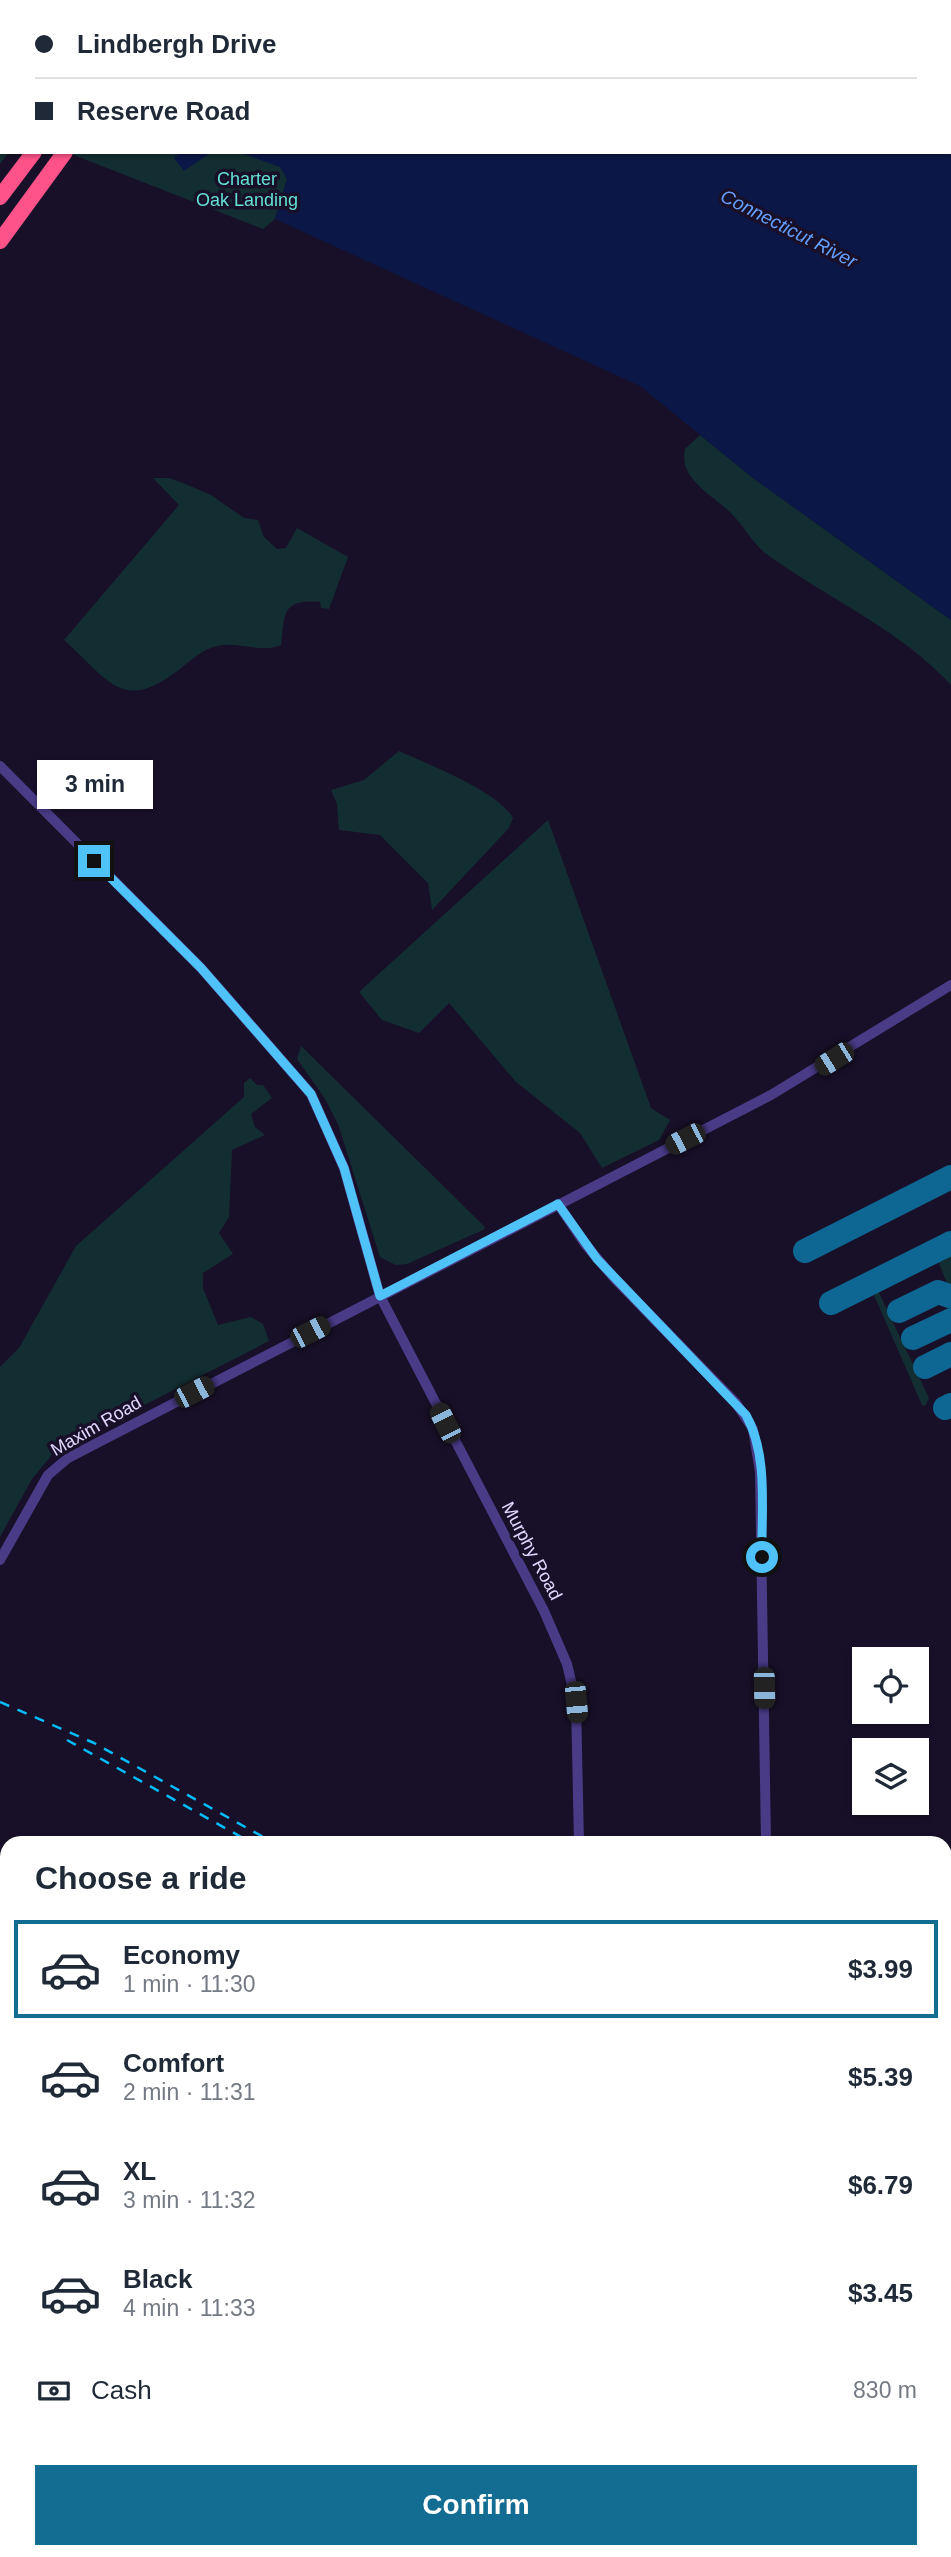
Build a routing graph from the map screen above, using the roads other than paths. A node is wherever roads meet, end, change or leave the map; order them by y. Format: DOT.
graph roads {
  1 [pos="32,154"];
  2 [pos="62,157"];
  3 [pos="0,197"];
  4 [pos="0,229"];
  5 [pos="0,241"];
  6 [pos="0,766"];
  7 [pos="951,985"];
  8 [pos="558,1204"];
  9 [pos="380,1296"];
  10 [pos="0,1560"];
  11 [pos="579,1836"];
  12 [pos="766,1836"];
  1 -- 3 [label="highway"];
  2 -- 4 [label="highway"];
  2 -- 5 [label="highway"];
  6 -- 9 [label="street, Murphy Road"];
  7 -- 8 [label="street, Maxim Road"];
  8 -- 9 [label="street, Maxim Road"];
  8 -- 12 [label="street"];
  9 -- 10 [label="street, Maxim Road"];
  9 -- 11 [label="street, Murphy Road"];
}
